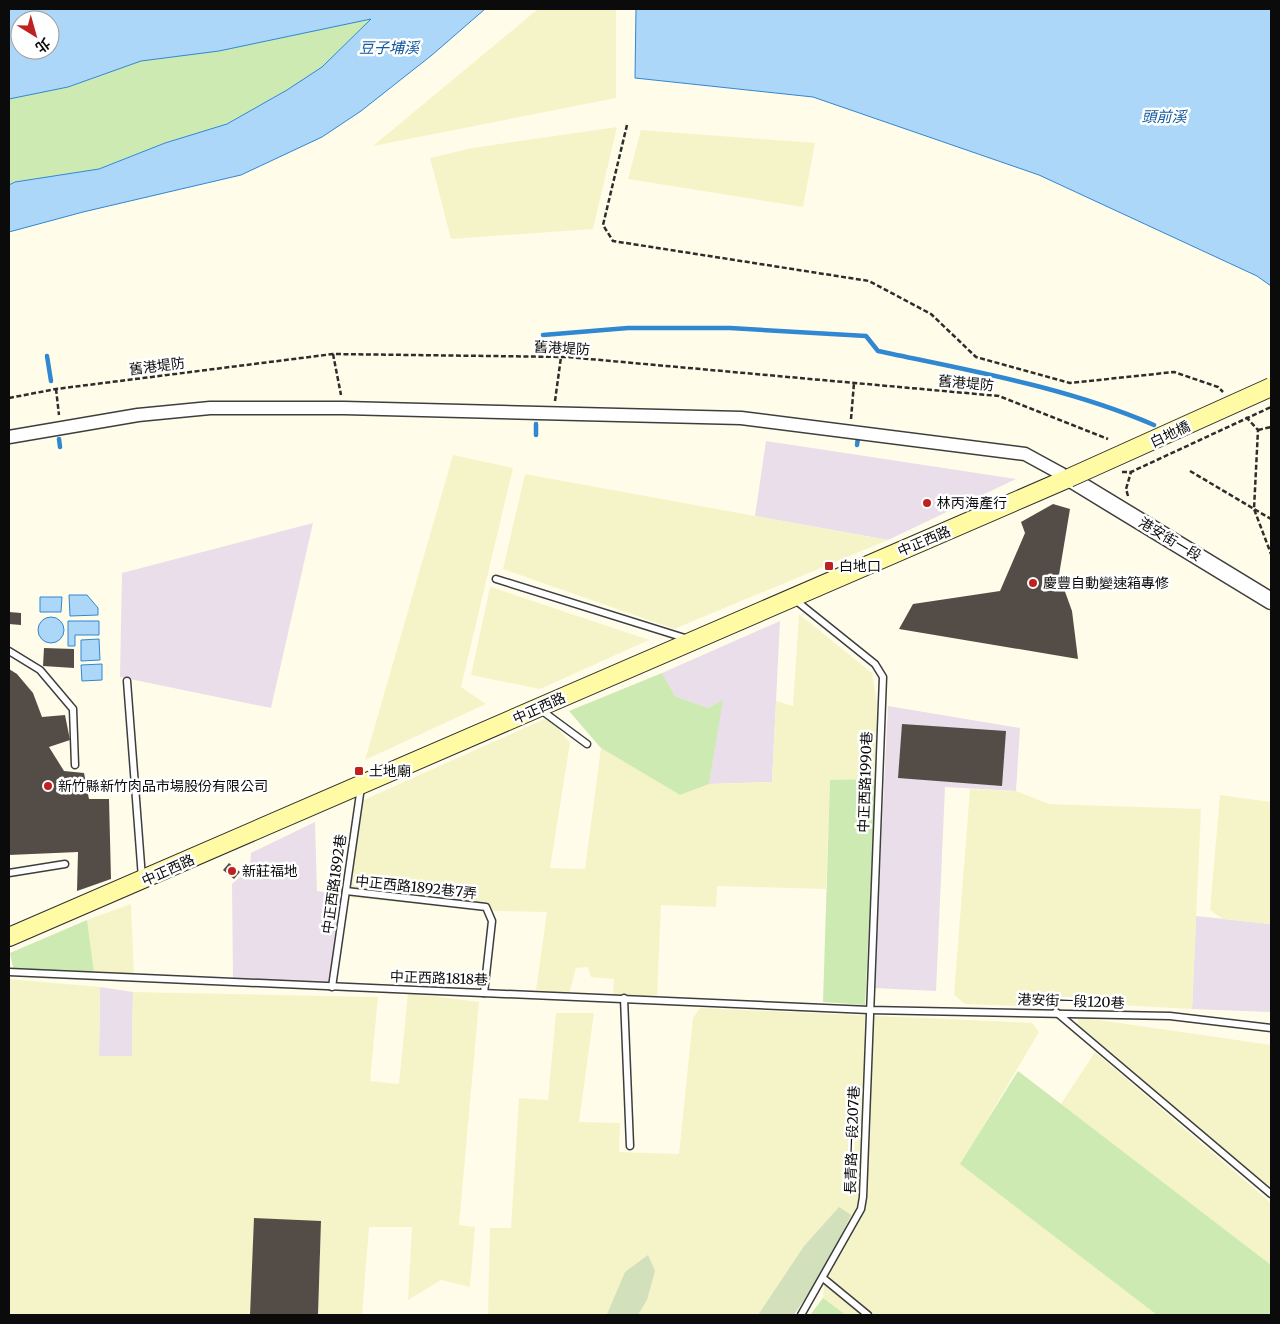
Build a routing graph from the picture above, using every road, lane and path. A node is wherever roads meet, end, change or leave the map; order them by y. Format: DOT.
graph roads {
  1 [pos="627,125"];
  2 [pos="334,354"];
  3 [pos="561,357"];
  4 [pos="854,383"];
  5 [pos="1271,388"];
  6 [pos="56,389"];
  7 [pos="1225,394"];
  8 [pos="9,398"];
  9 [pos="344,408"];
  10 [pos="553,412"];
  11 [pos="1245,415"];
  12 [pos="1271,427"];
  13 [pos="61,429"];
  14 [pos="1258,430"];
  15 [pos="850,431"];
  16 [pos="9,437"];
  17 [pos="1108,439"];
  18 [pos="1190,472"];
  19 [pos="1069,478"];
  20 [pos="1254,509"];
  21 [pos="1271,519"];
  22 [pos="1271,554"];
  23 [pos="496,579"];
  24 [pos="792,598"];
  25 [pos="1271,599"];
  26 [pos="692,640"];
  27 [pos="9,650"];
  28 [pos="127,681"];
  29 [pos="538,708"];
  30 [pos="587,744"];
  31 [pos="75,765"];
  32 [pos="361,785"];
  33 [pos="65,864"];
  34 [pos="9,873"];
  35 [pos="142,881"];
  36 [pos="346,891"];
  37 [pos="9,937"];
  38 [pos="9,972"];
  39 [pos="332,987"];
  40 [pos="484,993"];
  41 [pos="624,998"];
  42 [pos="869,1010"];
  43 [pos="1056,1012"];
  44 [pos="1271,1028"];
  45 [pos="630,1146"];
  46 [pos="1271,1194"];
  47 [pos="823,1278"];
  48 [pos="801,1315"];
  49 [pos="868,1315"];
  1 -- 7 [label="path"];
  2 -- 3 [label="path, 舊港堤防"];
  2 -- 6 [label="path, 舊港堤防"];
  2 -- 9 [label="path"];
  3 -- 4 [label="path, 舊港堤防"];
  3 -- 10 [label="path"];
  4 -- 15 [label="path"];
  4 -- 17 [label="path, 舊港堤防"];
  5 -- 19 [label="main road, 白地橋, bridge"];
  6 -- 8 [label="path, 舊港堤防"];
  6 -- 13 [label="path"];
  9 -- 10 [label="street"];
  9 -- 13 [label="street"];
  10 -- 15 [label="street"];
  11 -- 14 [label="path"];
  12 -- 14 [label="path"];
  13 -- 16 [label="street"];
  14 -- 20 [label="path"];
  15 -- 19 [label="street"];
  18 -- 20 [label="path"];
  19 -- 24 [label="main road, 中正西路"];
  19 -- 25 [label="street, 港安街一段"];
  20 -- 21 [label="path"];
  20 -- 22 [label="path"];
  23 -- 26 [label="lane"];
  24 -- 26 [label="main road, 中正西路"];
  24 -- 42 [label="lane, 中正西路1990巷"];
  26 -- 29 [label="main road, 中正西路"];
  27 -- 31 [label="lane"];
  28 -- 35 [label="lane"];
  29 -- 30 [label="lane"];
  29 -- 32 [label="main road, 中正西路"];
  32 -- 35 [label="main road, 中正西路"];
  32 -- 36 [label="lane, 中正西路1892巷"];
  33 -- 34 [label="lane"];
  35 -- 37 [label="main road, 中正西路"];
  36 -- 39 [label="lane, 中正西路1892巷"];
  36 -- 40 [label="lane, 中正西路1892巷7弄"];
  38 -- 39 [label="lane, 中正西路1818巷"];
  39 -- 40 [label="lane, 中正西路1818巷"];
  40 -- 41 [label="lane, 中正西路1818巷"];
  41 -- 42 [label="lane, 中正西路1818巷"];
  41 -- 45 [label="lane"];
  42 -- 43 [label="lane, 港安街一段120巷"];
  42 -- 47 [label="lane, 長青路一段207巷"];
  43 -- 44 [label="lane, 港安街一段120巷"];
  43 -- 46 [label="lane"];
  47 -- 48 [label="lane, 長青路一段207巷"];
  47 -- 49 [label="lane"];
}
